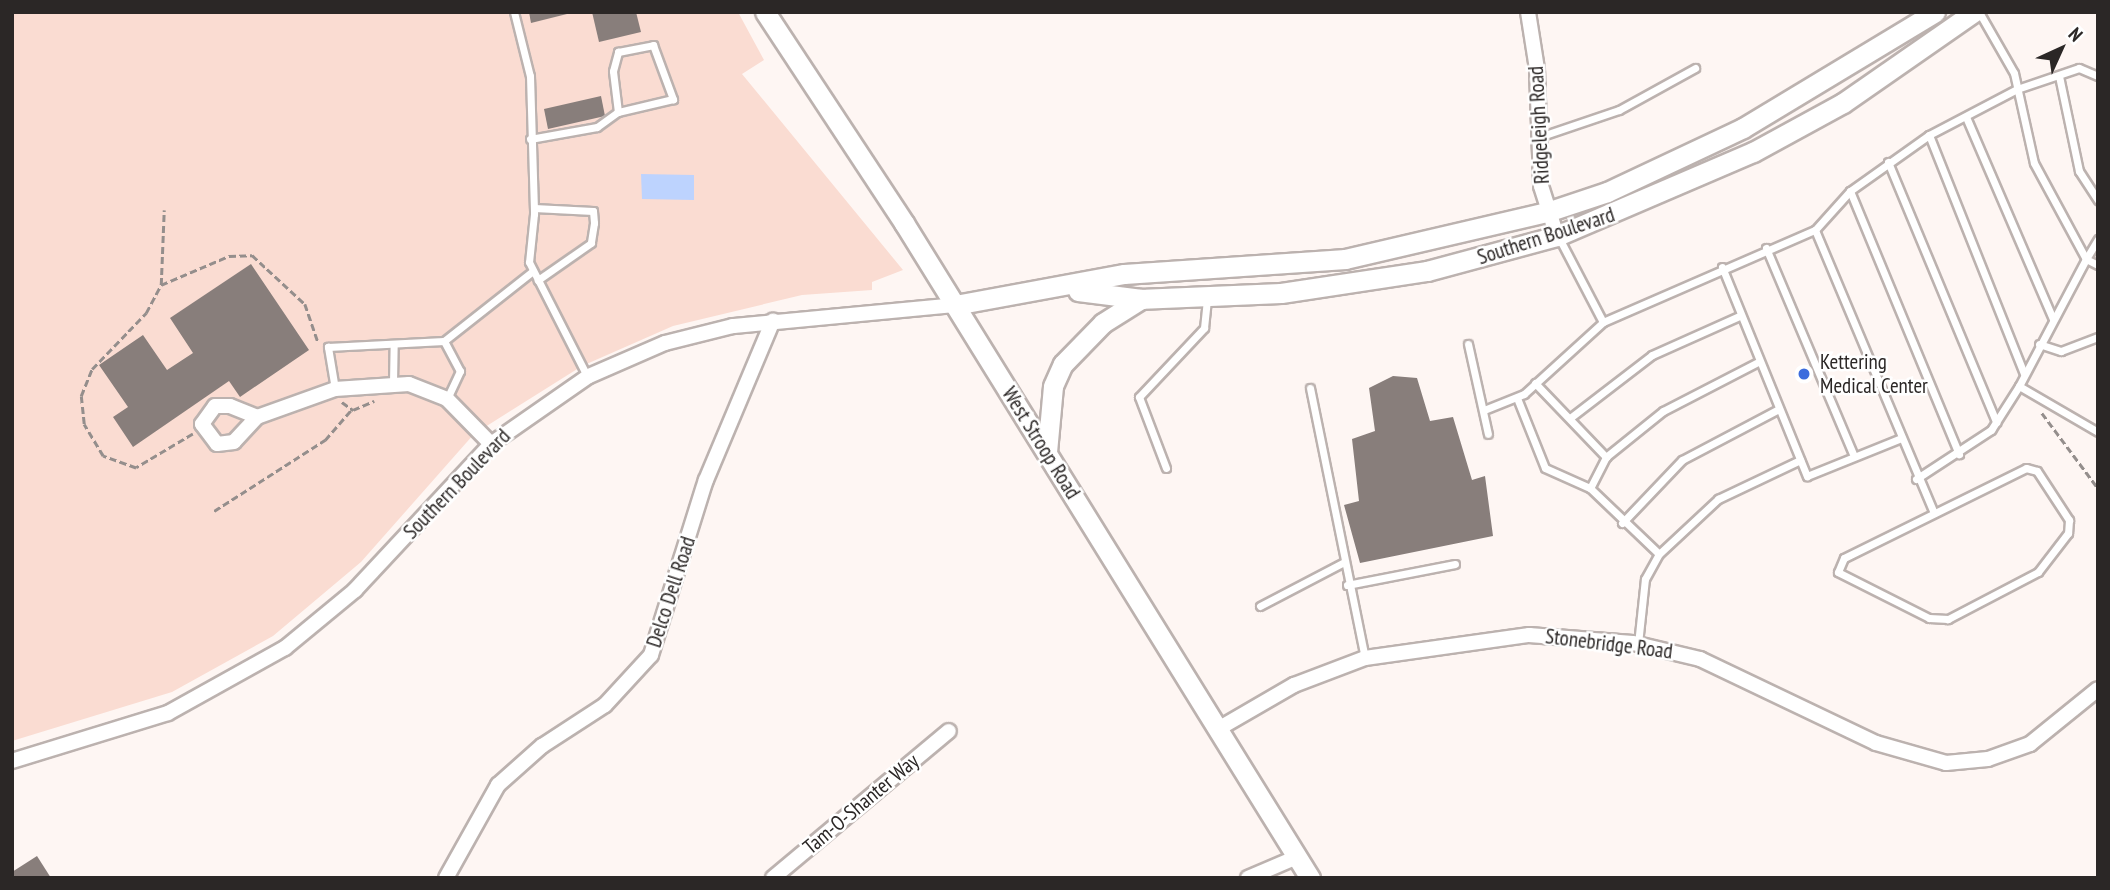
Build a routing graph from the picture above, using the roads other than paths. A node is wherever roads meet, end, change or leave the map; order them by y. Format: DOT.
graph roads {
  1 [pos="514,12"];
  2 [pos="765,12"];
  3 [pos="1528,12"];
  4 [pos="1935,12"];
  5 [pos="1977,12"];
  6 [pos="1695,68"];
  7 [pos="2059,76"];
  8 [pos="2098,76"];
  9 [pos="2017,89"];
  10 [pos="618,112"];
  11 [pos="1966,117"];
  12 [pos="1929,135"];
  13 [pos="1542,136"];
  14 [pos="530,139"];
  15 [pos="1888,162"];
  16 [pos="1850,191"];
  17 [pos="2098,200"];
  18 [pos="534,208"];
  19 [pos="1547,212"];
  20 [pos="1815,230"];
  21 [pos="1558,236"];
  22 [pos="2098,239"];
  23 [pos="1766,248"];
  24 [pos="2086,259"];
  25 [pos="2098,265"];
  26 [pos="1722,267"];
  27 [pos="533,271"];
  28 [pos="538,280"];
  29 [pos="1067,289"];
  30 [pos="1207,296"];
  31 [pos="1141,299"];
  32 [pos="955,305"];
  33 [pos="1739,316"];
  34 [pos="2053,319"];
  35 [pos="774,321"];
  36 [pos="1603,322"];
  37 [pos="2098,337"];
  38 [pos="444,341"];
  39 [pos="394,344"];
  40 [pos="1468,344"];
  41 [pos="2039,344"];
  42 [pos="1758,362"];
  43 [pos="2024,374"];
  44 [pos="588,377"];
  45 [pos="393,383"];
  46 [pos="1535,383"];
  47 [pos="2018,386"];
  48 [pos="1310,388"];
  49 [pos="335,389"];
  50 [pos="1517,398"];
  51 [pos="447,399"];
  52 [pos="1484,410"];
  53 [pos="1777,410"];
  54 [pos="257,417"];
  55 [pos="1570,418"];
  56 [pos="1996,422"];
  57 [pos="2098,432"];
  58 [pos="1488,434"];
  59 [pos="1899,439"];
  60 [pos="491,444"];
  61 [pos="1047,452"];
  62 [pos="1959,454"];
  63 [pos="1854,456"];
  64 [pos="1606,457"];
  65 [pos="1800,460"];
  66 [pos="1166,468"];
  67 [pos="1916,479"];
  68 [pos="1590,488"];
  69 [pos="1934,513"];
  70 [pos="1622,523"];
  71 [pos="1659,554"];
  72 [pos="1344,562"];
  73 [pos="1455,564"];
  74 [pos="1347,585"];
  75 [pos="1260,606"];
  76 [pos="1638,644"];
  77 [pos="1365,658"];
  78 [pos="2098,689"];
  79 [pos="1217,729"];
  80 [pos="949,731"];
  81 [pos="12,761"];
  82 [pos="1297,857"];
  83 [pos="446,878"];
  84 [pos="773,878"];
  85 [pos="1248,878"];
  86 [pos="1310,878"];
  1 -- 14 [label="lane"];
  2 -- 32 [label="street, West Stroop Road"];
  3 -- 13 [label="street, Ridgeleigh Road"];
  4 -- 19 [label="street, Southern Boulevard"];
  5 -- 9 [label="lane"];
  5 -- 21 [label="street, Southern Boulevard"];
  6 -- 13 [label="lane"];
  7 -- 8 [label="lane"];
  7 -- 9 [label="lane"];
  7 -- 17 [label="lane"];
  9 -- 11 [label="lane"];
  9 -- 24 [label="lane"];
  10 -- 10 [label="lane"];
  10 -- 14 [label="lane"];
  11 -- 12 [label="lane"];
  11 -- 34 [label="lane"];
  12 -- 15 [label="lane"];
  12 -- 43 [label="lane"];
  13 -- 19 [label="street, Ridgeleigh Road"];
  14 -- 18 [label="lane"];
  15 -- 16 [label="lane"];
  15 -- 56 [label="lane"];
  16 -- 20 [label="lane"];
  16 -- 62 [label="lane"];
  18 -- 27 [label="lane"];
  18 -- 28 [label="lane"];
  19 -- 21 [label="street, Ridgeleigh Road"];
  19 -- 29 [label="street, Southern Boulevard"];
  20 -- 23 [label="lane"];
  20 -- 59 [label="lane"];
  21 -- 30 [label="street, Southern Boulevard"];
  21 -- 36 [label="lane"];
  22 -- 24 [label="lane"];
  23 -- 26 [label="lane"];
  23 -- 63 [label="lane"];
  24 -- 25 [label="lane"];
  24 -- 34 [label="lane"];
  26 -- 33 [label="lane"];
  26 -- 36 [label="lane"];
  27 -- 28 [label="lane"];
  27 -- 38 [label="lane"];
  28 -- 44 [label="lane"];
  29 -- 31 [label="street, Southern Boulevard"];
  29 -- 32 [label="street, Southern Boulevard"];
  30 -- 31 [label="street, Southern Boulevard"];
  30 -- 66 [label="lane"];
  31 -- 61 [label="street"];
  32 -- 35 [label="street, Southern Boulevard"];
  32 -- 61 [label="street, West Stroop Road"];
  33 -- 42 [label="lane"];
  33 -- 55 [label="lane"];
  34 -- 41 [label="lane"];
  35 -- 44 [label="street, Southern Boulevard"];
  35 -- 83 [label="street, Delco Dell Road"];
  36 -- 46 [label="lane"];
  37 -- 41 [label="lane"];
  38 -- 39 [label="lane"];
  38 -- 51 [label="lane"];
  39 -- 45 [label="lane"];
  39 -- 49 [label="lane"];
  40 -- 52 [label="lane"];
  41 -- 43 [label="lane"];
  42 -- 53 [label="lane"];
  42 -- 64 [label="lane"];
  43 -- 47 [label="lane"];
  44 -- 60 [label="street, Southern Boulevard"];
  45 -- 49 [label="street"];
  45 -- 51 [label="street"];
  46 -- 50 [label="lane"];
  46 -- 55 [label="lane"];
  47 -- 56 [label="lane"];
  47 -- 57 [label="lane"];
  48 -- 72 [label="lane"];
  49 -- 54 [label="street"];
  50 -- 52 [label="lane"];
  50 -- 68 [label="lane"];
  51 -- 60 [label="street"];
  52 -- 58 [label="lane"];
  53 -- 65 [label="lane"];
  53 -- 70 [label="lane"];
  54 -- 54 [label="street"];
  55 -- 64 [label="lane"];
  56 -- 62 [label="lane"];
  59 -- 63 [label="lane"];
  59 -- 67 [label="lane"];
  60 -- 81 [label="street, Southern Boulevard"];
  61 -- 79 [label="street, West Stroop Road"];
  62 -- 67 [label="lane"];
  63 -- 65 [label="lane"];
  64 -- 68 [label="lane"];
  65 -- 71 [label="lane"];
  67 -- 69 [label="lane"];
  68 -- 70 [label="lane"];
  69 -- 69 [label="lane"];
  70 -- 71 [label="lane"];
  71 -- 76 [label="lane"];
  72 -- 74 [label="lane"];
  72 -- 75 [label="lane"];
  73 -- 74 [label="lane"];
  74 -- 77 [label="lane"];
  76 -- 77 [label="street, Stonebridge Road"];
  76 -- 78 [label="street, Stonebridge Road"];
  77 -- 79 [label="street, Stonebridge Road"];
  79 -- 82 [label="street, West Stroop Road"];
  80 -- 84 [label="street, Tam-O-Shanter Way"];
  82 -- 85 [label="street"];
  82 -- 86 [label="street, West Stroop Road"];
}
